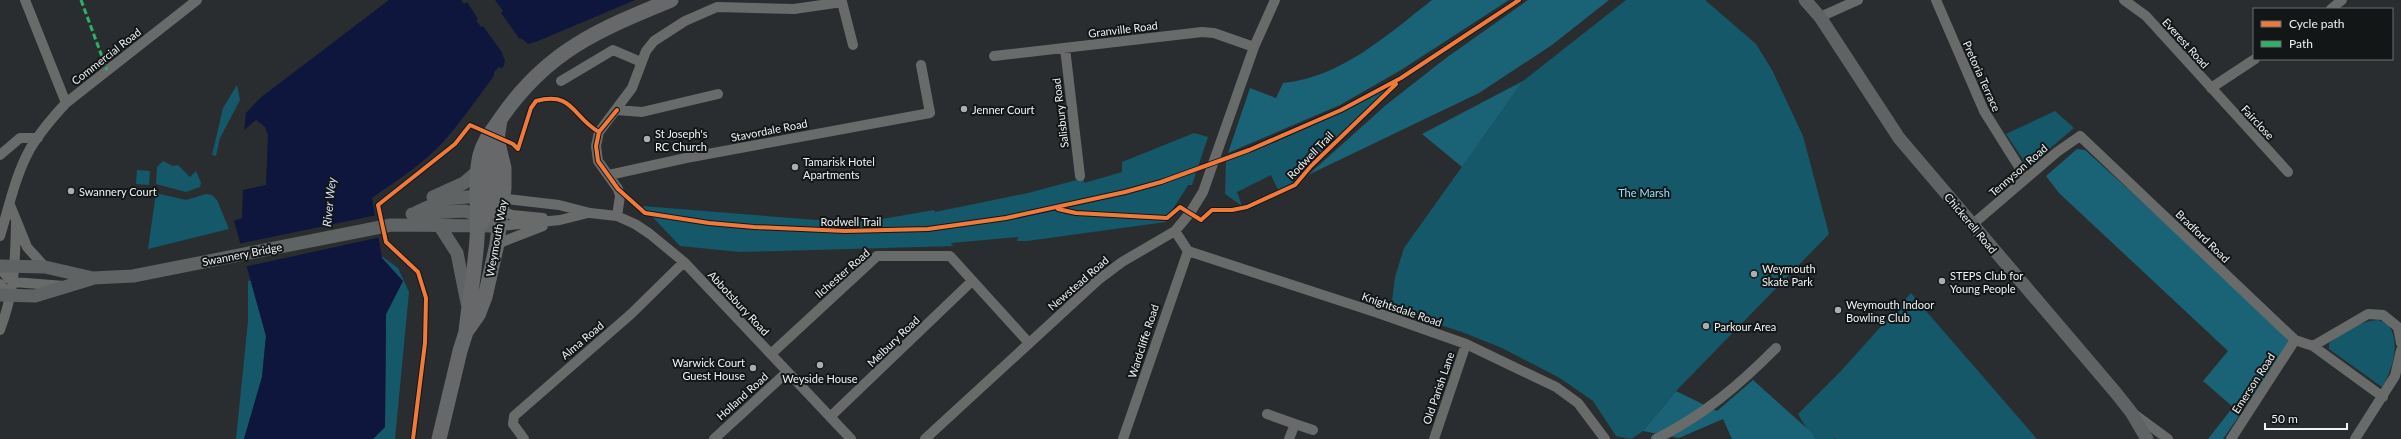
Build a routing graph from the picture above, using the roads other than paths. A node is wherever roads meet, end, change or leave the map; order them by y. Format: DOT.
graph roads {
  1 [pos="25,0"];
  2 [pos="197,0"];
  3 [pos="671,0"];
  4 [pos="1275,0"];
  5 [pos="1805,0"];
  6 [pos="1858,0"];
  7 [pos="1936,0"];
  8 [pos="2124,0"];
  9 [pos="2343,3"];
  10 [pos="2333,8"];
  11 [pos="1820,17"];
  12 [pos="853,45"];
  13 [pos="1254,47"];
  14 [pos="1065,48"];
  15 [pos="994,56"];
  16 [pos="2253,60"];
  17 [pos="641,62"];
  18 [pos="921,65"];
  19 [pos="561,81"];
  20 [pos="2211,88"];
  21 [pos="718,94"];
  22 [pos="66,103"];
  23 [pos="617,110"];
  24 [pos="500,119"];
  25 [pos="2080,136"];
  26 [pos="38,138"];
  27 [pos="0,155"];
  28 [pos="478,171"];
  29 [pos="2288,172"];
  30 [pos="609,175"];
  31 [pos="1080,176"];
  32 [pos="2026,178"];
  33 [pos="10,205"];
  34 [pos="590,213"];
  35 [pos="0,215"];
  36 [pos="617,216"];
  37 [pos="491,217"];
  38 [pos="560,220"];
  39 [pos="402,221"];
  40 [pos="16,223"];
  41 [pos="1974,224"];
  42 [pos="439,225"];
  43 [pos="1175,232"];
  44 [pos="0,236"];
  45 [pos="1188,251"];
  46 [pos="684,262"];
  47 [pos="0,267"];
  48 [pos="45,267"];
  49 [pos="16,268"];
  50 [pos="93,278"];
  51 [pos="972,281"];
  52 [pos="14,282"];
  53 [pos="0,284"];
  54 [pos="66,286"];
  55 [pos="5,296"];
  56 [pos="468,309"];
  57 [pos="0,330"];
  58 [pos="466,332"];
  59 [pos="2295,340"];
  60 [pos="1029,343"];
  61 [pos="2401,343"];
  62 [pos="1466,344"];
  63 [pos="2313,346"];
  64 [pos="1776,348"];
  65 [pos="2401,350"];
  66 [pos="770,354"];
  67 [pos="787,372"];
  68 [pos="2383,397"];
  69 [pos="2131,412"];
  70 [pos="1267,414"];
  71 [pos="830,418"];
  72 [pos="1295,424"];
  73 [pos="1313,430"];
  74 [pos="438,439"];
  75 [pos="524,439"];
  76 [pos="714,439"];
  77 [pos="851,439"];
  78 [pos="925,439"];
  79 [pos="1123,439"];
  80 [pos="1289,439"];
  81 [pos="1434,439"];
  82 [pos="1605,439"];
  83 [pos="1656,439"];
  84 [pos="2147,439"];
  85 [pos="2168,439"];
  86 [pos="2231,439"];
  87 [pos="2355,439"];
  1 -- 22 [label="street"];
  2 -- 22 [label="street, Commercial Road"];
  3 -- 24 [label="highway"];
  4 -- 13 [label="street, Newstead Road"];
  5 -- 11 [label="main road, Chickerell Road"];
  6 -- 11 [label="street"];
  7 -- 32 [label="street, Pretoria Terrace"];
  8 -- 20 [label="street, Everest Road"];
  9 -- 10 [label="street"];
  11 -- 41 [label="main road, Chickerell Road"];
  12 -- 17 [label="street"];
  13 -- 14 [label="street, Granville Road"];
  13 -- 43 [label="street, Newstead Road"];
  14 -- 15 [label="street, Granville Road"];
  14 -- 31 [label="street, Salisbury Road"];
  16 -- 20 [label="street"];
  17 -- 19 [label="street"];
  17 -- 23 [label="street"];
  18 -- 30 [label="street, Stavordale Road"];
  20 -- 29 [label="street, Fairclose"];
  21 -- 23 [label="street"];
  22 -- 26 [label="street, Commercial Road"];
  23 -- 30 [label="street"];
  24 -- 28 [label="highway"];
  24 -- 37 [label="highway, Weymouth Way"];
  25 -- 32 [label="street, Tennyson Road"];
  25 -- 59 [label="street, Bradford Road"];
  26 -- 27 [label="street"];
  26 -- 33 [label="street, Commercial Road"];
  28 -- 37 [label="highway"];
  28 -- 39 [label="main road"];
  30 -- 36 [label="street"];
  32 -- 41 [label="street, Tennyson Road"];
  33 -- 35 [label="street"];
  33 -- 40 [label="street"];
  33 -- 44 [label="street, Commercial Road"];
  34 -- 36 [label="street, Abbotsbury Road"];
  34 -- 37 [label="street, Abbotsbury Road"];
  34 -- 38 [label="street, Abbotsbury Road"];
  36 -- 46 [label="street, Abbotsbury Road"];
  37 -- 38 [label="street, Abbotsbury Road"];
  37 -- 38 [label="street"];
  37 -- 39 [label="main road"];
  37 -- 42 [label="main road, Swannery Bridge"];
  37 -- 56 [label="highway, Weymouth Way"];
  37 -- 58 [label="highway, Weymouth Way"];
  39 -- 42 [label="main road, Swannery Bridge"];
  39 -- 50 [label="main road, Swannery Bridge"];
  40 -- 48 [label="street"];
  40 -- 49 [label="street"];
  41 -- 69 [label="main road, Chickerell Road"];
  42 -- 56 [label="main road"];
  43 -- 45 [label="street"];
  43 -- 60 [label="street, Newstead Road"];
  45 -- 62 [label="street, Knightsdale Road"];
  45 -- 79 [label="street, Wardcliffe Road"];
  46 -- 66 [label="street, Abbotsbury Road"];
  46 -- 75 [label="street, Alma Road"];
  47 -- 49 [label="main road, Swannery Bridge"];
  47 -- 52 [label="street"];
  48 -- 49 [label="main road, Swannery Bridge"];
  48 -- 50 [label="main road, Swannery Bridge"];
  49 -- 52 [label="street"];
  50 -- 54 [label="main road, Swannery Bridge"];
  51 -- 60 [label="street, Ilchester Road"];
  51 -- 66 [label="street, Ilchester Road"];
  51 -- 71 [label="street, Melbury Road"];
  52 -- 54 [label="street, Swannery Bridge"];
  52 -- 55 [label="street"];
  53 -- 55 [label="street"];
  54 -- 55 [label="main road, Swannery Bridge"];
  55 -- 57 [label="street"];
  56 -- 58 [label="highway, Weymouth Way"];
  58 -- 74 [label="highway, Weymouth Way"];
  59 -- 63 [label="street, Bradford Road"];
  59 -- 86 [label="street, Emerson Road"];
  60 -- 78 [label="street, Newstead Road"];
  61 -- 63 [label="street"];
  62 -- 81 [label="street, Old Parish Lane"];
  62 -- 82 [label="street, Knightsdale Road"];
  63 -- 68 [label="street, Bradford Road"];
  64 -- 83 [label="street"];
  65 -- 68 [label="street"];
  66 -- 67 [label="street, Abbotsbury Road"];
  67 -- 71 [label="street, Abbotsbury Road"];
  67 -- 76 [label="street, Holland Road"];
  68 -- 87 [label="street"];
  69 -- 84 [label="main road, Chickerell Road"];
  69 -- 85 [label="street"];
  70 -- 72 [label="street"];
  71 -- 77 [label="street, Abbotsbury Road"];
  72 -- 73 [label="street"];
  72 -- 80 [label="street"];
}
